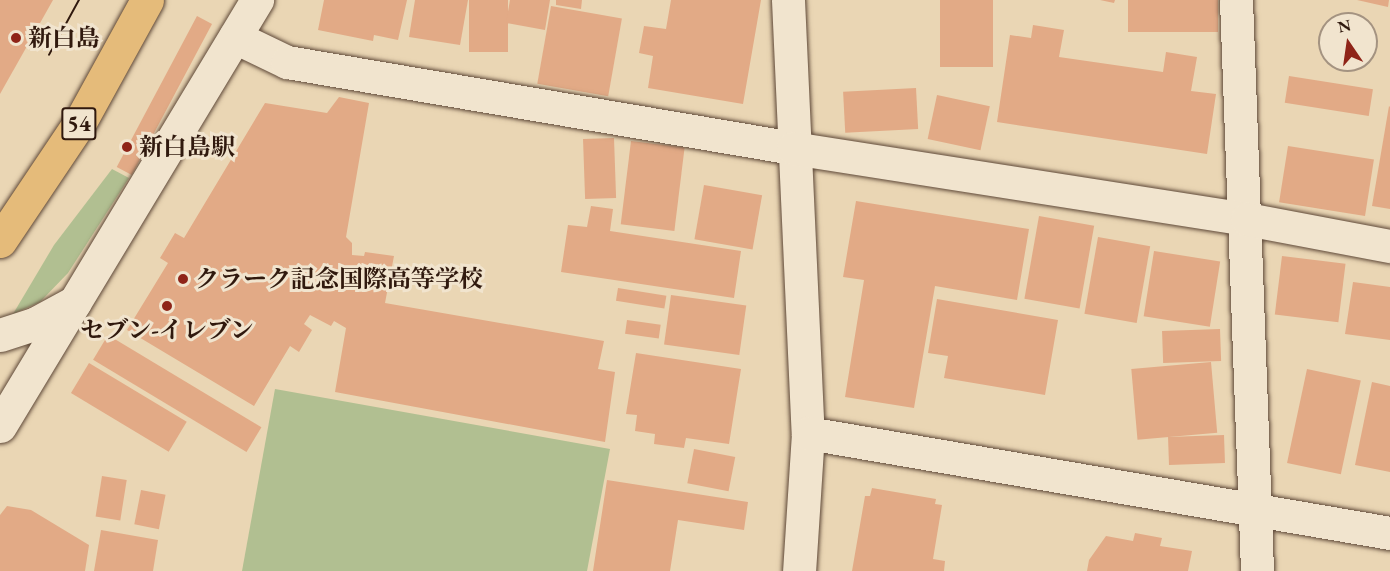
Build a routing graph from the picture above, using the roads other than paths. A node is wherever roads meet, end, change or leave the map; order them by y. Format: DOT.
graph roads {
  1 [pos="147,0"];
  2 [pos="257,0"];
  3 [pos="788,0"];
  4 [pos="1236,0"];
  5 [pos="235,37"];
  6 [pos="793,148"];
  7 [pos="1247,219"];
  8 [pos="0,241"];
  9 [pos="1390,246"];
  10 [pos="77,301"];
  11 [pos="0,334"];
  12 [pos="0,426"];
  13 [pos="808,433"];
  14 [pos="1257,509"];
  15 [pos="1390,533"];
  16 [pos="799,571"];
  17 [pos="1257,571"];
  1 -- 8 [label="highway, 54"];
  2 -- 5 [label="street"];
  3 -- 6 [label="street"];
  4 -- 7 [label="street"];
  5 -- 6 [label="street"];
  5 -- 10 [label="street"];
  6 -- 7 [label="street"];
  6 -- 13 [label="street"];
  7 -- 9 [label="street"];
  7 -- 14 [label="street"];
  10 -- 11 [label="street"];
  10 -- 12 [label="street"];
  13 -- 14 [label="street"];
  13 -- 16 [label="street"];
  14 -- 15 [label="street"];
  14 -- 17 [label="street"];
}
